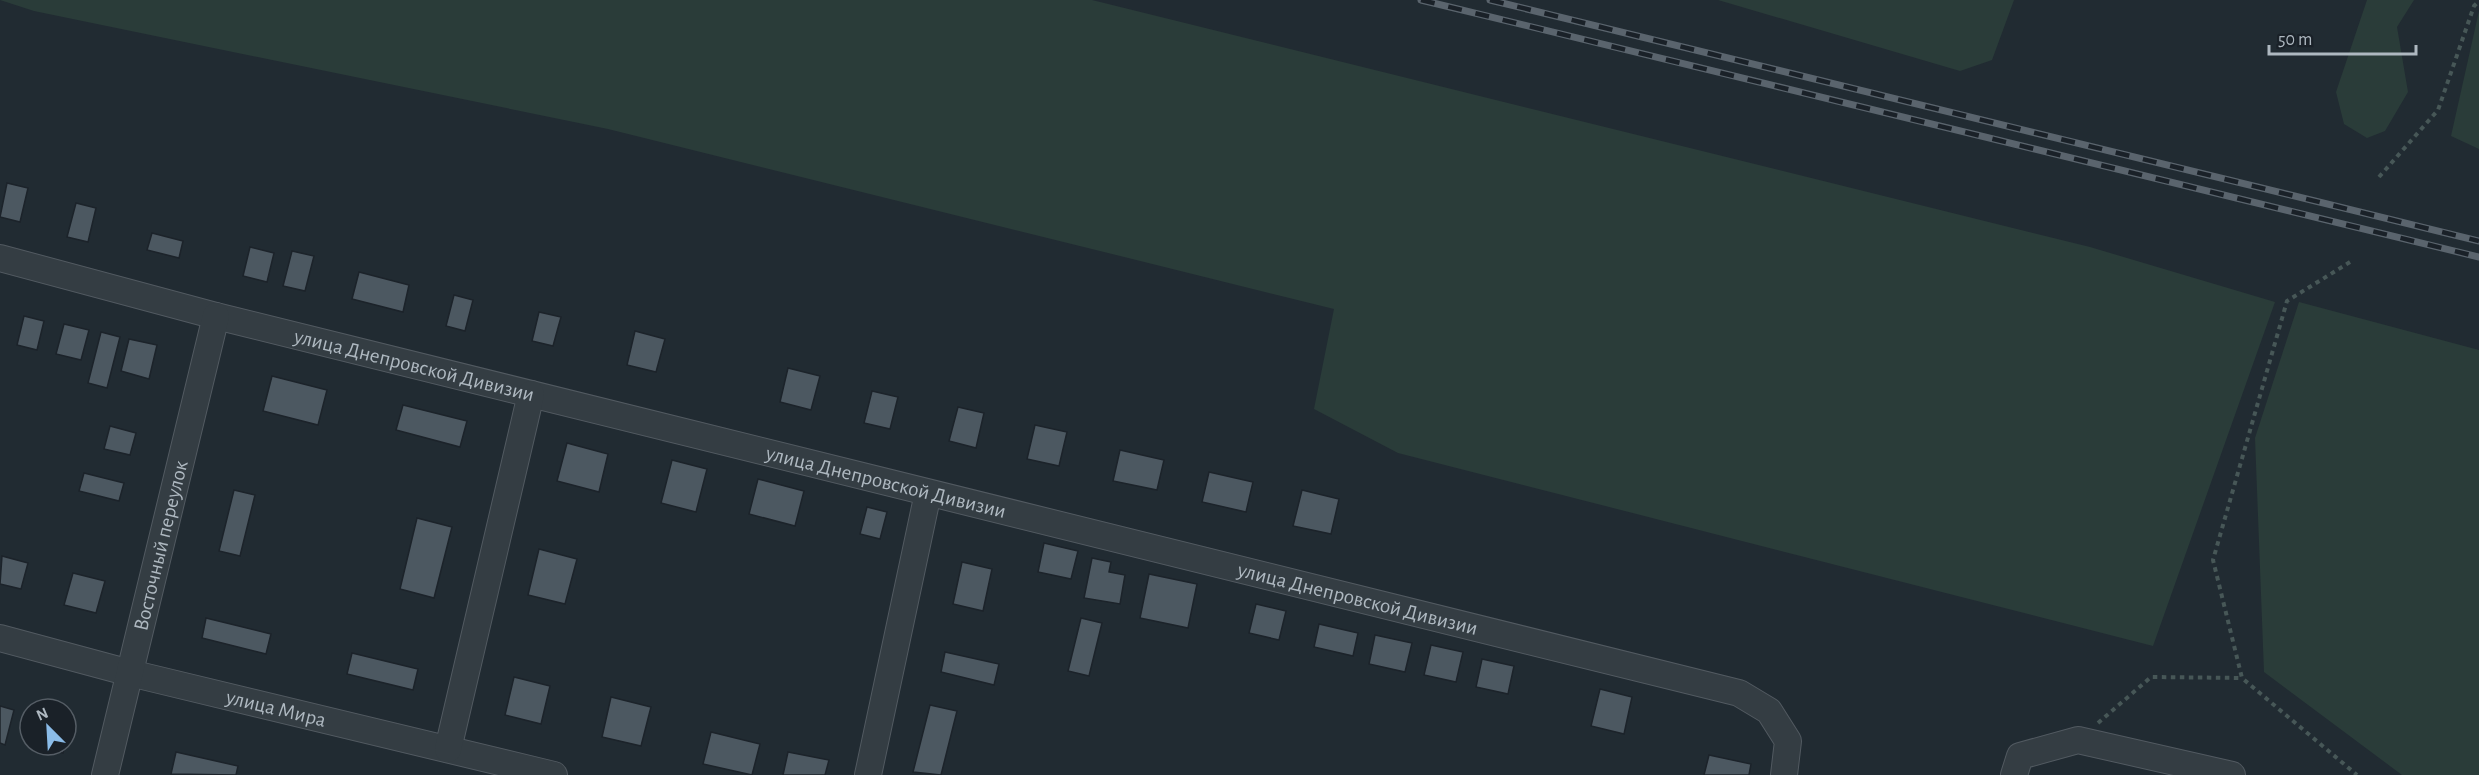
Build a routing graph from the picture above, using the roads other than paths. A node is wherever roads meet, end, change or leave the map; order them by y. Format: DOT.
graph roads {
  1 [pos="0,258"];
  2 [pos="216,316"];
  3 [pos="531,394"];
  4 [pos="928,493"];
  5 [pos="0,638"];
  6 [pos="130,673"];
  7 [pos="448,749"];
  8 [pos="105,775"];
  9 [pos="554,775"];
  10 [pos="868,775"];
  11 [pos="1784,775"];
  12 [pos="2014,775"];
  13 [pos="2232,775"];
  1 -- 2 [label="street, улица Днепровской Дивизии"];
  2 -- 3 [label="street, улица Днепровской Дивизии"];
  2 -- 6 [label="street, Восточный переулок"];
  3 -- 4 [label="street, улица Днепровской Дивизии"];
  3 -- 7 [label="street"];
  4 -- 10 [label="street"];
  4 -- 11 [label="street, улица Днепровской Дивизии"];
  5 -- 6 [label="street, улица Мира"];
  6 -- 7 [label="street, улица Мира"];
  6 -- 8 [label="street, Восточный переулок"];
  7 -- 9 [label="street, улица Мира"];
  12 -- 13 [label="street"];
}
